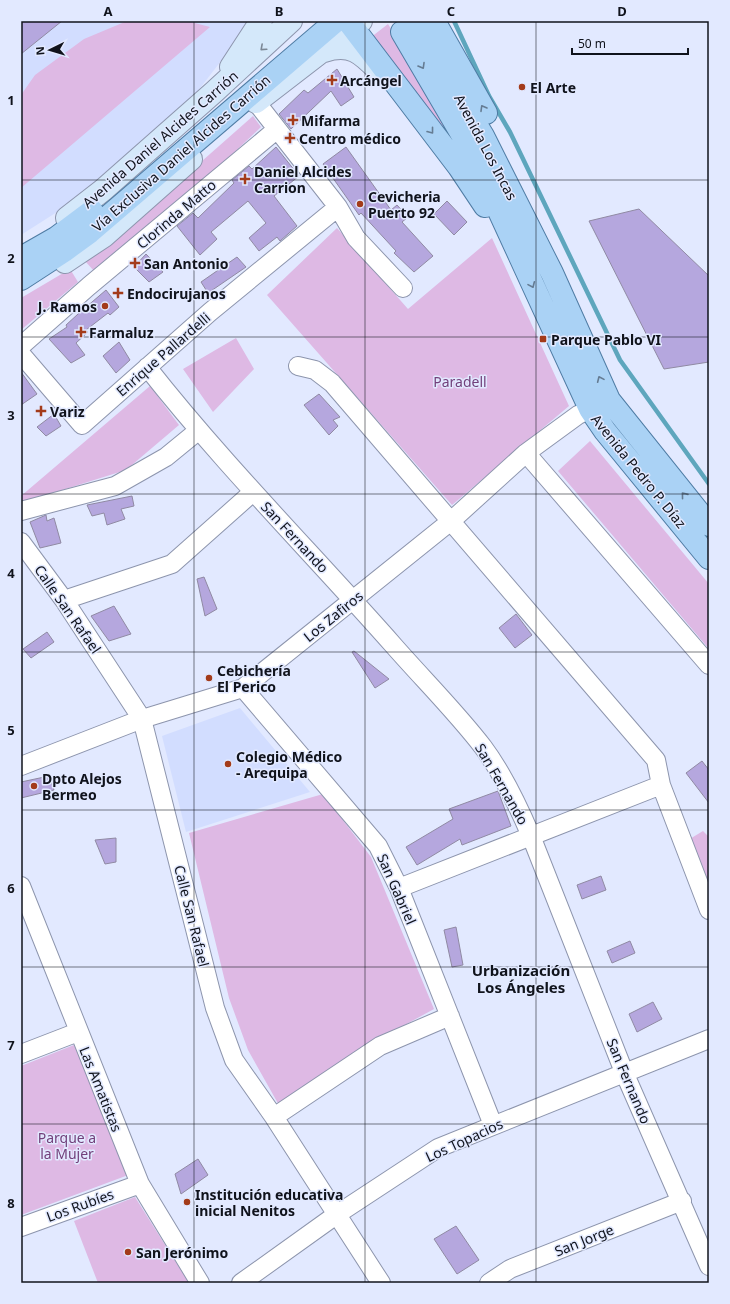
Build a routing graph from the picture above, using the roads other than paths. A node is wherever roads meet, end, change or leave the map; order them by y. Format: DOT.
graph roads {
  1 [pos="261,21"];
  2 [pos="323,21"];
  3 [pos="349,23"];
  4 [pos="417,26"];
  5 [pos="307,38"];
  6 [pos="214,92"];
  7 [pos="407,100"];
  8 [pos="256,102"];
  9 [pos="276,130"];
  10 [pos="338,208"];
  11 [pos="21,246"];
  12 [pos="516,249"];
  13 [pos="21,258"];
  14 [pos="552,273"];
  15 [pos="21,278"];
  16 [pos="403,288"];
  17 [pos="21,289"];
  18 [pos="21,346"];
  19 [pos="21,354"];
  20 [pos="298,366"];
  21 [pos="147,367"];
  22 [pos="600,405"];
  23 [pos="199,430"];
  24 [pos="526,452"];
  25 [pos="253,492"];
  26 [pos="21,511"];
  27 [pos="451,521"];
  28 [pos="709,525"];
  29 [pos="21,542"];
  30 [pos="709,558"];
  31 [pos="64,600"];
  32 [pos="353,600"];
  33 [pos="709,665"];
  34 [pos="243,688"];
  35 [pos="142,719"];
  36 [pos="21,766"];
  37 [pos="661,785"];
  38 [pos="531,836"];
  39 [pos="21,886"];
  40 [pos="399,888"];
  41 [pos="709,910"];
  42 [pos="450,1016"];
  43 [pos="78,1032"];
  44 [pos="709,1039"];
  45 [pos="21,1054"];
  46 [pos="624,1072"];
  47 [pos="274,1116"];
  48 [pos="493,1125"];
  49 [pos="140,1184"];
  50 [pos="682,1201"];
  51 [pos="336,1215"];
  52 [pos="21,1227"];
  53 [pos="709,1266"];
  54 [pos="200,1283"];
  55 [pos="241,1283"];
  56 [pos="381,1283"];
  57 [pos="489,1283"];
  1 -- 6 [label="main road"];
  2 -- 5 [label="main road, Vía Exclusiva Daniel Alcides Carrión"];
  3 -- 5 [label="main road, Vía Exclusiva Daniel Alcides Carrión"];
  3 -- 7 [label="main road"];
  4 -- 12 [label="main road, Avenida Los Incas, one-way"];
  14 -- 4 [label="main road, Avenida Los Incas, one-way"];
  5 -- 6 [label="main road, Avenida Daniel Alcides Carrión, one-way"];
  5 -- 7 [label="main road"];
  5 -- 8 [label="main road"];
  5 -- 13 [label="main road, Vía Exclusiva Daniel Alcides Carrión"];
  5 -- 15 [label="main road, Vía Exclusiva Daniel Alcides Carrión"];
  6 -- 11 [label="main road, Avenida Daniel Alcides Carrión"];
  7 -- 12 [label="main road, one-way"];
  8 -- 9 [label="street"];
  8 -- 17 [label="main road"];
  9 -- 10 [label="street"];
  9 -- 18 [label="street, Clorinda Matto"];
  10 -- 16 [label="street"];
  10 -- 21 [label="street, Enrique Pallardelli"];
  12 -- 22 [label="main road, Avenida Pedro P. Díaz, one-way"];
  22 -- 14 [label="main road, Avenida Pedro P. Díaz, one-way"];
  19 -- 21 [label="street, Enrique Pallardelli"];
  20 -- 27 [label="street"];
  21 -- 23 [label="street, San Fernando"];
  22 -- 24 [label="street, Los Zafiros"];
  28 -- 22 [label="main road, Avenida Pedro P. Díaz, one-way"];
  22 -- 30 [label="main road, Avenida Pedro P. Díaz"];
  23 -- 25 [label="street, San Fernando"];
  23 -- 26 [label="street"];
  24 -- 27 [label="street, Los Zafiros"];
  24 -- 33 [label="street"];
  25 -- 31 [label="street"];
  25 -- 32 [label="street, San Fernando"];
  27 -- 32 [label="street, Los Zafiros"];
  27 -- 37 [label="street"];
  29 -- 31 [label="street, Calle San Rafael"];
  31 -- 35 [label="street, Calle San Rafael"];
  32 -- 34 [label="street, Los Zafiros"];
  32 -- 38 [label="street, San Fernando"];
  34 -- 35 [label="street, Los Zafiros"];
  34 -- 40 [label="street, San Gabriel"];
  35 -- 36 [label="street, Los Zafiros"];
  35 -- 47 [label="street, Calle San Rafael"];
  37 -- 38 [label="street"];
  37 -- 41 [label="street"];
  38 -- 40 [label="street"];
  38 -- 46 [label="street, San Fernando"];
  39 -- 43 [label="street, Las Amatistas"];
  40 -- 42 [label="street, San Gabriel"];
  42 -- 47 [label="street"];
  42 -- 48 [label="street, San Gabriel"];
  43 -- 45 [label="street"];
  43 -- 49 [label="street, Las Amatistas"];
  44 -- 46 [label="street, Los Topacios"];
  46 -- 48 [label="street, Los Topacios"];
  46 -- 50 [label="street, San Fernando"];
  47 -- 51 [label="street, Calle San Rafael"];
  48 -- 51 [label="street, Los Topacios"];
  49 -- 52 [label="street, Los Rubíes"];
  49 -- 54 [label="street, Las Amatistas"];
  50 -- 53 [label="street, San Fernando"];
  50 -- 57 [label="street, San Jorge"];
  51 -- 55 [label="street, Los Topacios"];
  51 -- 56 [label="street, Calle San Rafael"];
}
